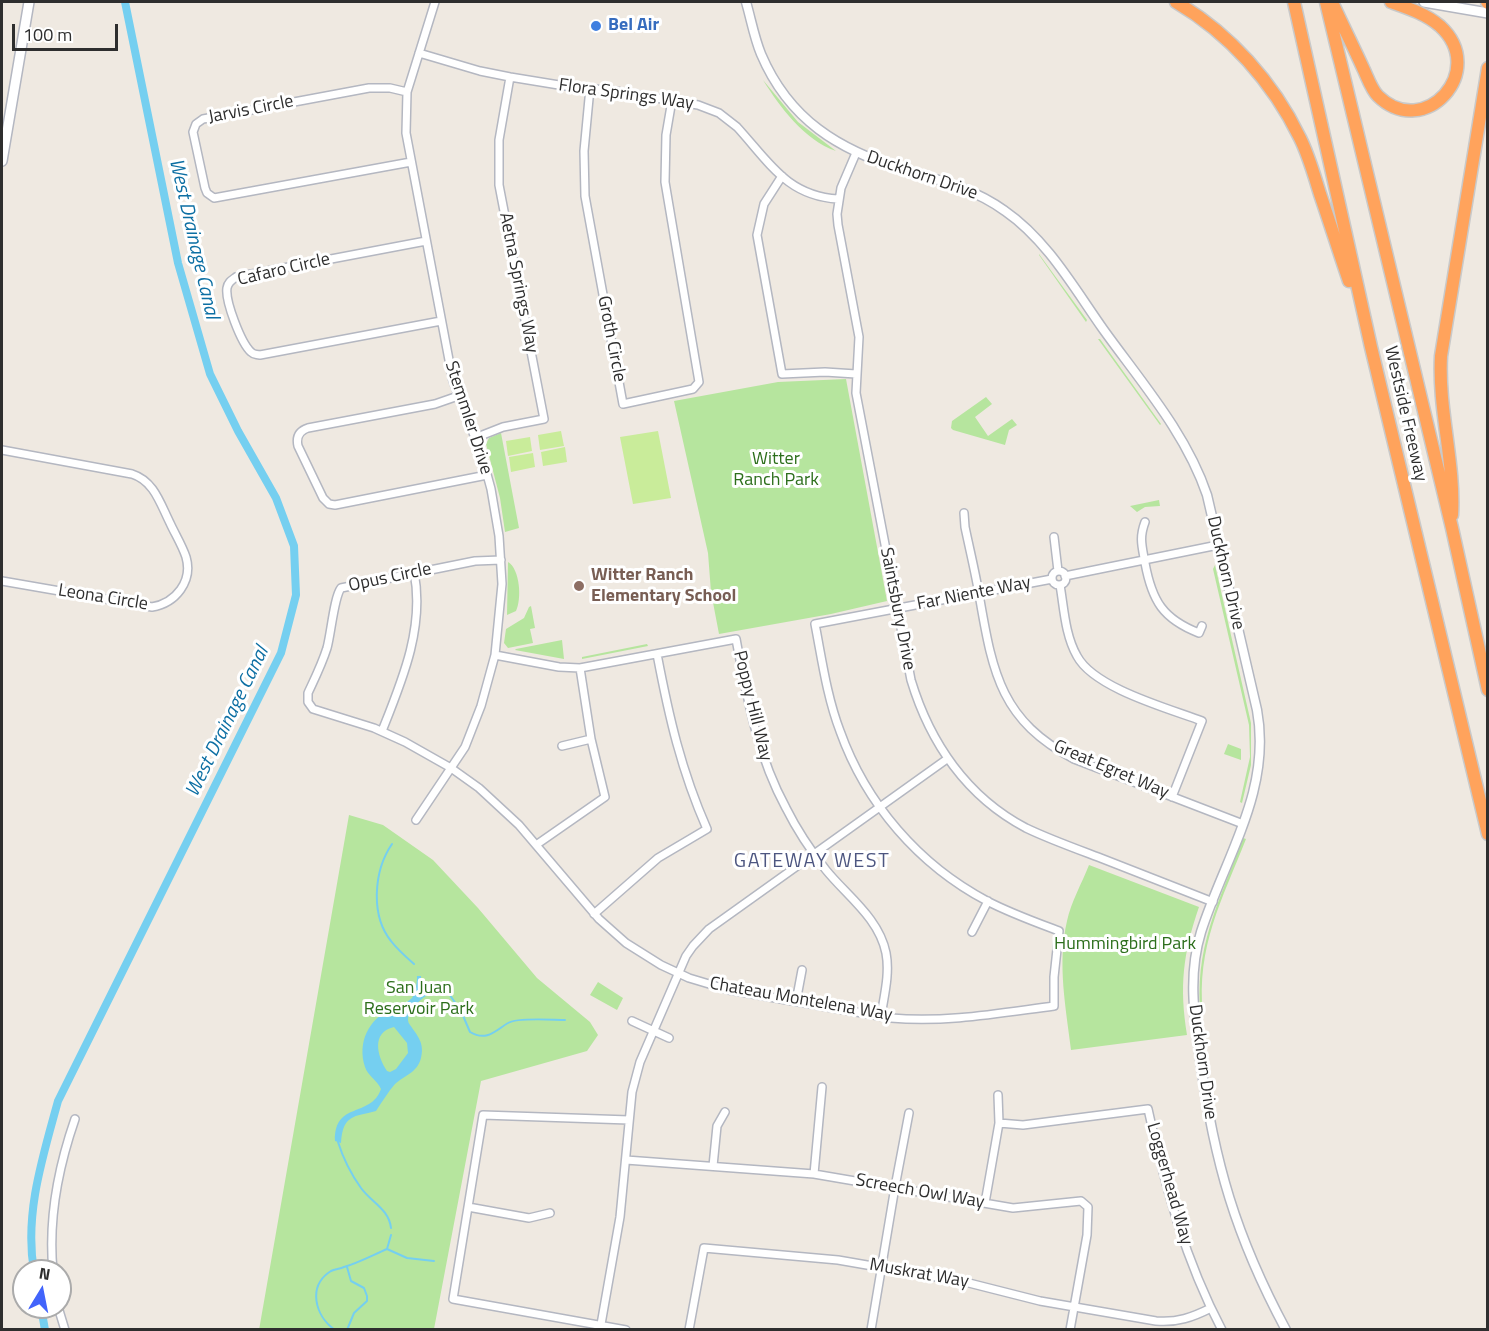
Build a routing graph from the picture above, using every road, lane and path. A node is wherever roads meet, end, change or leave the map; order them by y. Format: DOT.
graph roads {
  1 [pos="29,2"];
  2 [pos="435,2"];
  3 [pos="746,2"];
  4 [pos="1176,2"];
  5 [pos="1294,2"];
  6 [pos="1326,2"];
  7 [pos="1332,2"];
  8 [pos="1391,2"];
  9 [pos="1424,2"];
  10 [pos="1488,13"];
  11 [pos="418,53"];
  12 [pos="1488,68"];
  13 [pos="510,77"];
  14 [pos="590,88"];
  15 [pos="407,92"];
  16 [pos="672,100"];
  17 [pos="856,153"];
  18 [pos="2,161"];
  19 [pos="411,162"];
  20 [pos="782,176"];
  21 [pos="838,199"];
  22 [pos="426,241"];
  23 [pos="441,321"];
  24 [pos="1371,347"];
  25 [pos="856,374"];
  26 [pos="458,396"];
  27 [pos="475,438"];
  28 [pos="2,450"];
  29 [pos="487,475"];
  30 [pos="964,513"];
  31 [pos="1145,522"];
  32 [pos="1452,528"];
  33 [pos="1054,537"];
  34 [pos="1218,545"];
  35 [pos="501,560"];
  36 [pos="1144,561"];
  37 [pos="1058,571"];
  38 [pos="414,572"];
  39 [pos="1065,576"];
  40 [pos="1052,579"];
  41 [pos="2,581"];
  42 [pos="1060,585"];
  43 [pos="979,593"];
  44 [pos="897,608"];
  45 [pos="1202,626"];
  46 [pos="657,654"];
  47 [pos="495,655"];
  48 [pos="580,668"];
  49 [pos="1488,690"];
  50 [pos="382,731"];
  51 [pos="591,740"];
  52 [pos="562,746"];
  53 [pos="947,759"];
  54 [pos="451,768"];
  55 [pos="1172,797"];
  56 [pos="880,807"];
  57 [pos="416,820"];
  58 [pos="1243,824"];
  59 [pos="1488,834"];
  60 [pos="536,845"];
  61 [pos="814,854"];
  62 [pos="988,902"];
  63 [pos="1213,902"];
  64 [pos="594,914"];
  65 [pos="972,932"];
  66 [pos="802,970"];
  67 [pos="679,974"];
  68 [pos="796,1002"];
  69 [pos="1054,1006"];
  70 [pos="881,1016"];
  71 [pos="632,1021"];
  72 [pos="654,1032"];
  73 [pos="669,1038"];
  74 [pos="822,1087"];
  75 [pos="998,1095"];
  76 [pos="725,1112"];
  77 [pos="909,1113"];
  78 [pos="75,1119"];
  79 [pos="629,1120"];
  80 [pos="999,1123"];
  81 [pos="626,1160"];
  82 [pos="713,1166"];
  83 [pos="814,1174"];
  84 [pos="895,1187"];
  85 [pos="985,1203"];
  86 [pos="468,1207"];
  87 [pos="550,1213"];
  88 [pos="52,1259"];
  89 [pos="882,1267"];
  90 [pos="1074,1307"];
  91 [pos="1211,1308"];
  92 [pos="601,1327"];
  93 [pos="626,1329"];
  94 [pos="689,1329"];
  95 [pos="871,1329"];
  96 [pos="1070,1329"];
  97 [pos="1222,1329"];
  98 [pos="1286,1329"];
  1 -- 18 [label="main road"];
  2 -- 11 [label="street, Stemmler Drive"];
  3 -- 17 [label="street, Duckhorn Drive"];
  4 -- 24 [label="highway"];
  5 -- 24 [label="highway, Westside Freeway"];
  6 -- 32 [label="highway, Westside Freeway"];
  7 -- 8 [label="highway"];
  9 -- 10 [label="main road"];
  11 -- 13 [label="street, Flora Springs Way"];
  11 -- 15 [label="street, Stemmler Drive"];
  12 -- 32 [label="highway"];
  13 -- 14 [label="street, Flora Springs Way"];
  13 -- 27 [label="street, Aetna Springs Way"];
  14 -- 16 [label="street, Flora Springs Way"];
  14 -- 16 [label="street, Groth Circle"];
  15 -- 19 [label="street, Stemmler Drive"];
  15 -- 19 [label="street, Jarvis Circle"];
  16 -- 20 [label="street, Flora Springs Way"];
  17 -- 21 [label="street, Saintsbury Drive"];
  17 -- 34 [label="street, Duckhorn Drive"];
  19 -- 22 [label="street, Stemmler Drive"];
  20 -- 21 [label="street, Flora Springs Way"];
  20 -- 25 [label="street"];
  21 -- 25 [label="street, Saintsbury Drive"];
  22 -- 23 [label="street, Stemmler Drive"];
  22 -- 23 [label="street, Cafaro Circle"];
  23 -- 26 [label="street, Stemmler Drive"];
  24 -- 59 [label="highway, Westside Freeway"];
  25 -- 44 [label="street, Saintsbury Drive"];
  26 -- 27 [label="street, Stemmler Drive"];
  26 -- 29 [label="street"];
  27 -- 29 [label="street, Stemmler Drive"];
  28 -- 41 [label="street, Leona Circle"];
  29 -- 35 [label="street, Stemmler Drive"];
  30 -- 43 [label="street, Great Egret Way"];
  31 -- 36 [label="street"];
  32 -- 49 [label="highway, Westside Freeway"];
  33 -- 37 [label="street"];
  34 -- 36 [label="street"];
  34 -- 58 [label="street, Duckhorn Drive"];
  35 -- 38 [label="street, Opus Circle"];
  35 -- 47 [label="street, Stemmler Drive"];
  36 -- 39 [label="street"];
  36 -- 45 [label="street"];
  37 -- 39 [label="street"];
  37 -- 40 [label="street"];
  38 -- 50 [label="street"];
  38 -- 50 [label="street, Opus Circle"];
  39 -- 42 [label="street"];
  40 -- 42 [label="street"];
  40 -- 43 [label="street, Far Niente Way"];
  42 -- 55 [label="street"];
  43 -- 44 [label="street, Far Niente Way"];
  43 -- 55 [label="street, Great Egret Way"];
  44 -- 53 [label="street, Saintsbury Drive"];
  44 -- 56 [label="street, Far Niente Way"];
  46 -- 48 [label="street, Poppy Hill Way"];
  46 -- 61 [label="street, Poppy Hill Way"];
  46 -- 64 [label="street"];
  47 -- 48 [label="street, Poppy Hill Way"];
  47 -- 54 [label="street, Stemmler Drive"];
  48 -- 51 [label="street"];
  50 -- 54 [label="street, Opus Circle"];
  51 -- 52 [label="street"];
  51 -- 60 [label="street"];
  53 -- 56 [label="street"];
  53 -- 63 [label="street, Saintsbury Drive"];
  54 -- 57 [label="street, Stemmler Drive"];
  54 -- 60 [label="street, Chateau Montelena Way"];
  55 -- 58 [label="street, Great Egret Way"];
  56 -- 61 [label="street"];
  56 -- 62 [label="street, Far Niente Way"];
  58 -- 63 [label="street, Duckhorn Drive"];
  60 -- 64 [label="street, Chateau Montelena Way"];
  61 -- 67 [label="street"];
  61 -- 70 [label="street, Poppy Hill Way"];
  62 -- 65 [label="street"];
  62 -- 69 [label="street, Far Niente Way"];
  63 -- 98 [label="street, Duckhorn Drive"];
  64 -- 67 [label="street, Chateau Montelena Way"];
  66 -- 68 [label="street"];
  67 -- 68 [label="street, Chateau Montelena Way"];
  67 -- 72 [label="street"];
  68 -- 70 [label="street, Chateau Montelena Way"];
  69 -- 70 [label="street, Chateau Montelena Way"];
  71 -- 72 [label="street"];
  72 -- 73 [label="street"];
  72 -- 79 [label="street"];
  74 -- 83 [label="street"];
  75 -- 80 [label="street"];
  76 -- 82 [label="street"];
  77 -- 84 [label="street"];
  78 -- 88 [label="street"];
  79 -- 81 [label="street"];
  79 -- 86 [label="street"];
  80 -- 85 [label="street"];
  80 -- 91 [label="street, Loggerhead Way"];
  81 -- 82 [label="street, Screech Owl Way"];
  81 -- 92 [label="street"];
  82 -- 83 [label="street, Screech Owl Way"];
  83 -- 84 [label="street, Screech Owl Way"];
  84 -- 85 [label="street, Screech Owl Way"];
  84 -- 89 [label="street"];
  85 -- 90 [label="street, Screech Owl Way"];
  86 -- 87 [label="street"];
  86 -- 92 [label="street"];
  89 -- 90 [label="street, Muskrat Way"];
  89 -- 94 [label="street, Muskrat Way"];
  89 -- 95 [label="street"];
  90 -- 91 [label="street, Muskrat Way"];
  90 -- 96 [label="street, Screech Owl Way"];
  91 -- 97 [label="street, Loggerhead Way"];
  92 -- 93 [label="street"];
}
